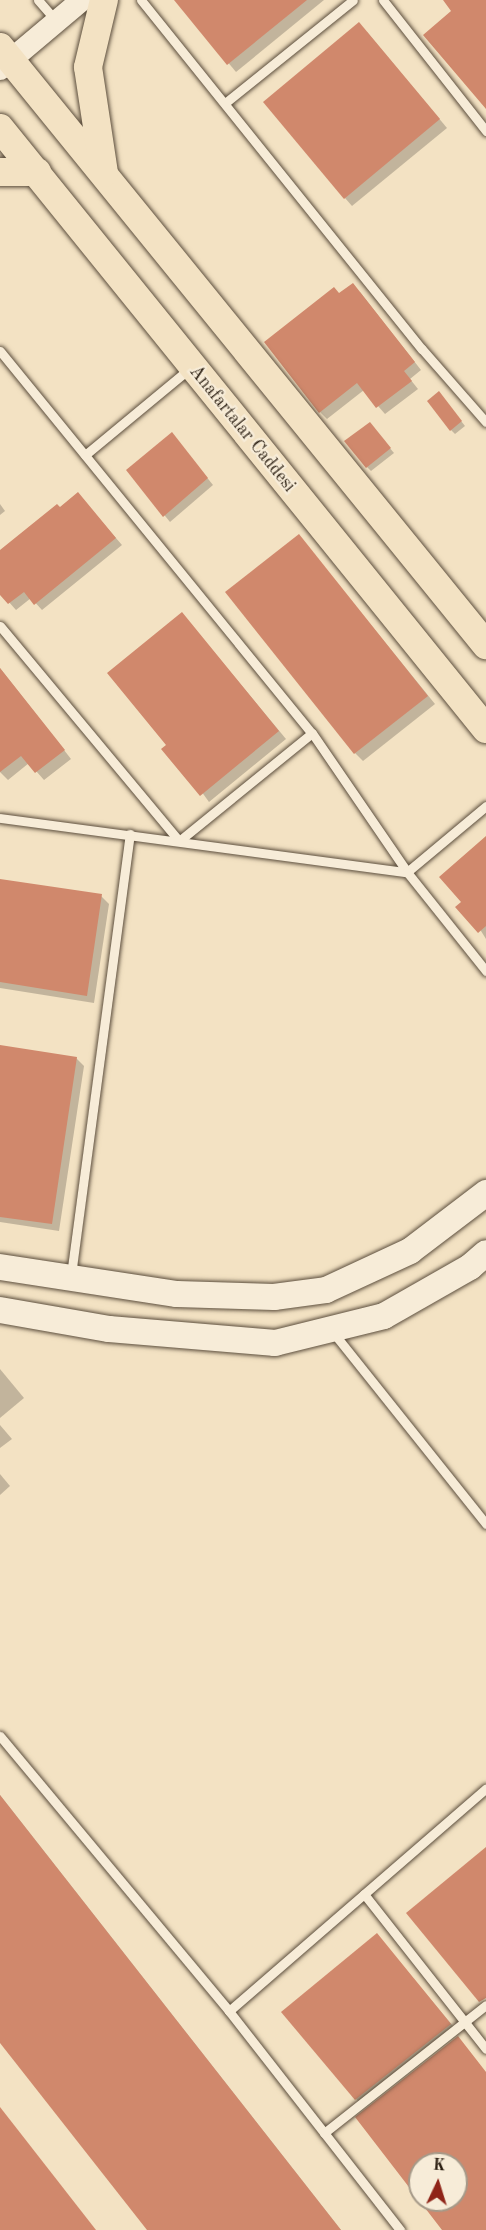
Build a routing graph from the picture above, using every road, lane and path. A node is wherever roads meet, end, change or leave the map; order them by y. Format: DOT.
graph roads {
  1 [pos="38,0"];
  2 [pos="82,0"];
  3 [pos="104,0"];
  4 [pos="141,0"];
  5 [pos="353,0"];
  6 [pos="383,0"];
  7 [pos="56,21"];
  8 [pos="3,59"];
  9 [pos="225,103"];
  10 [pos="0,128"];
  11 [pos="486,131"];
  12 [pos="0,172"];
  13 [pos="37,172"];
  14 [pos="104,176"];
  15 [pos="0,351"];
  16 [pos="192,366"];
  17 [pos="486,422"];
  18 [pos="85,455"];
  19 [pos="0,626"];
  20 [pos="486,645"];
  21 [pos="486,729"];
  22 [pos="312,733"];
  23 [pos="486,806"];
  24 [pos="0,818"];
  25 [pos="130,834"];
  26 [pos="179,841"];
  27 [pos="407,872"];
  28 [pos="486,971"];
  29 [pos="486,1193"];
  30 [pos="486,1253"];
  31 [pos="0,1267"];
  32 [pos="71,1278"];
  33 [pos="0,1310"];
  34 [pos="331,1329"];
  35 [pos="486,1524"];
  36 [pos="0,1736"];
  37 [pos="486,1788"];
  38 [pos="364,1894"];
  39 [pos="486,2005"];
  40 [pos="229,2011"];
  41 [pos="465,2022"];
  42 [pos="486,2049"];
  43 [pos="324,2133"];
  44 [pos="400,2230"];
  1 -- 7 [label="lane"];
  2 -- 7 [label="street"];
  3 -- 14 [label="main road"];
  4 -- 9 [label="lane"];
  5 -- 9 [label="lane"];
  6 -- 11 [label="lane"];
  7 -- 8 [label="street"];
  8 -- 14 [label="main road"];
  9 -- 17 [label="lane"];
  10 -- 13 [label="main road, Anafartalar Caddesi"];
  12 -- 13 [label="main road"];
  13 -- 16 [label="main road, Anafartalar Caddesi"];
  14 -- 20 [label="main road"];
  15 -- 18 [label="lane"];
  16 -- 18 [label="lane"];
  16 -- 21 [label="main road, Anafartalar Caddesi"];
  18 -- 22 [label="lane"];
  19 -- 26 [label="lane"];
  22 -- 26 [label="lane"];
  22 -- 27 [label="lane"];
  23 -- 27 [label="lane"];
  24 -- 25 [label="lane"];
  25 -- 26 [label="lane"];
  25 -- 32 [label="lane"];
  26 -- 27 [label="lane"];
  27 -- 28 [label="lane"];
  29 -- 32 [label="main road"];
  30 -- 34 [label="main road"];
  31 -- 32 [label="main road"];
  33 -- 34 [label="main road"];
  34 -- 35 [label="lane"];
  36 -- 40 [label="lane"];
  37 -- 38 [label="lane"];
  38 -- 40 [label="lane"];
  38 -- 41 [label="lane"];
  39 -- 41 [label="lane"];
  40 -- 43 [label="lane"];
  41 -- 42 [label="lane"];
  41 -- 43 [label="lane"];
  43 -- 44 [label="lane"];
}
